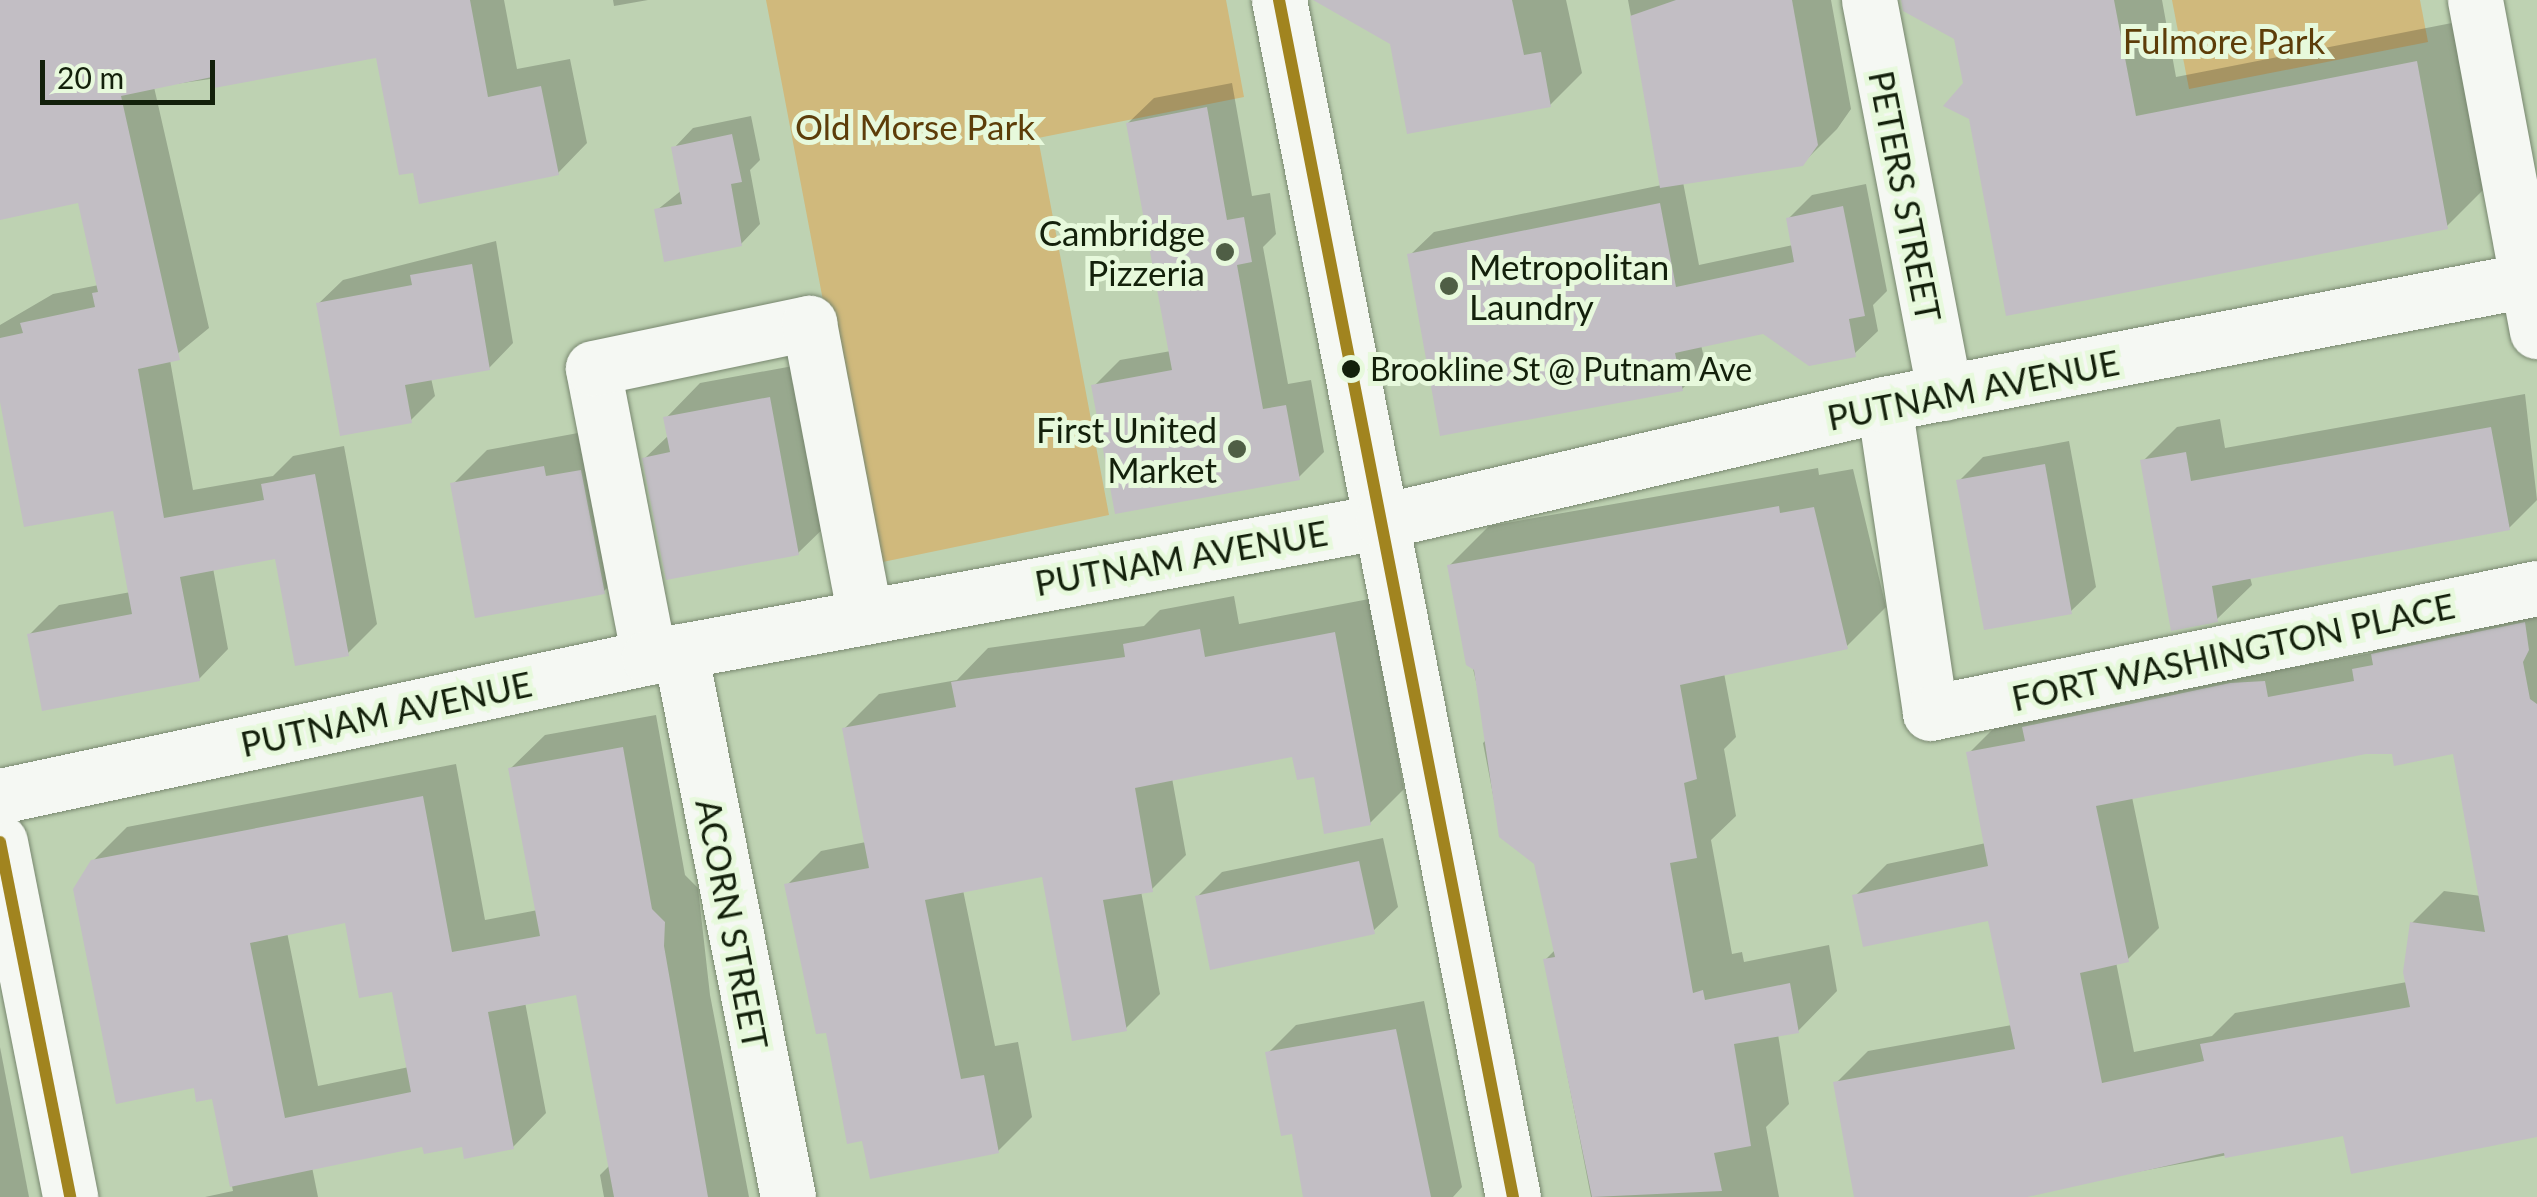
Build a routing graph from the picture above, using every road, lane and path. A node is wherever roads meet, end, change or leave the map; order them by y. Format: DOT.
graph roads {
  1 [pos="1279,0"];
  2 [pos="1869,0"];
  3 [pos="2475,0"];
  4 [pos="2534,296"];
  5 [pos="1945,393"];
  6 [pos="1884,404"];
  7 [pos="1384,521"];
  8 [pos="2537,588"];
  9 [pos="865,617"];
  10 [pos="665,654"];
  11 [pos="0,796"];
  12 [pos="0,842"];
  13 [pos="70,1197"];
  14 [pos="788,1197"];
  15 [pos="1513,1197"];
  1 -- 7 [label="main road"];
  2 -- 5 [label="main road, PETERS STREET"];
  3 -- 4 [label="main road"];
  4 -- 5 [label="main road, PUTNAM AVENUE"];
  5 -- 6 [label="main road, PUTNAM AVENUE"];
  6 -- 7 [label="main road, PUTNAM AVENUE"];
  6 -- 8 [label="main road, FORT WASHINGTON PLACE"];
  7 -- 9 [label="main road, PUTNAM AVENUE"];
  7 -- 15 [label="main road"];
  9 -- 10 [label="main road, PUTNAM AVENUE"];
  9 -- 10 [label="main road, ACORN STREET"];
  10 -- 11 [label="main road, PUTNAM AVENUE"];
  10 -- 14 [label="main road, ACORN STREET"];
  12 -- 13 [label="main road"];
}
